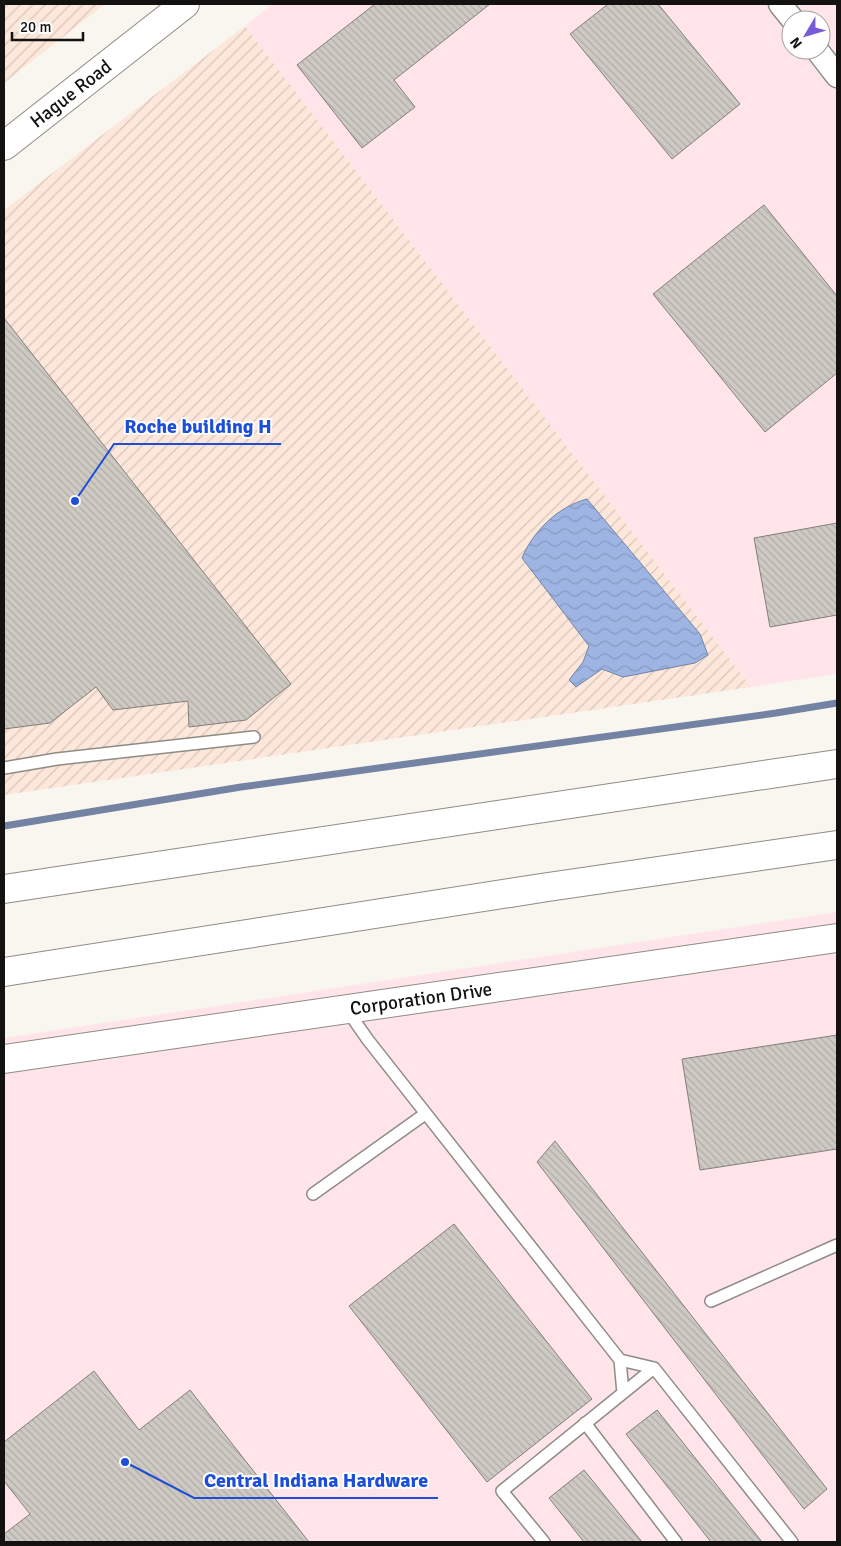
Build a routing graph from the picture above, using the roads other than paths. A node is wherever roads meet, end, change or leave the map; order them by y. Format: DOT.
graph roads {
  1 [pos="185,4"];
  2 [pos="825,60"];
  3 [pos="837,76"];
  4 [pos="4,146"];
  5 [pos="254,738"];
  6 [pos="837,764"];
  7 [pos="4,768"];
  8 [pos="837,845"];
  9 [pos="4,890"];
  10 [pos="837,938"];
  11 [pos="4,972"];
  12 [pos="347,1010"];
  13 [pos="4,1059"];
  14 [pos="425,1114"];
  15 [pos="313,1194"];
  16 [pos="837,1245"];
  17 [pos="711,1301"];
  18 [pos="620,1360"];
  19 [pos="654,1368"];
  20 [pos="623,1393"];
  21 [pos="585,1424"];
  22 [pos="544,1542"];
  23 [pos="676,1542"];
  24 [pos="792,1542"];
  1 -- 4 [label="main road, Hague Road"];
  2 -- 3 [label="street"];
  5 -- 7 [label="lane"];
  6 -- 9 [label="main road"];
  8 -- 11 [label="main road"];
  10 -- 12 [label="main road, Corporation Drive"];
  12 -- 13 [label="main road, Corporation Drive"];
  12 -- 14 [label="lane"];
  14 -- 15 [label="lane"];
  14 -- 18 [label="lane"];
  16 -- 17 [label="lane"];
  18 -- 19 [label="lane"];
  18 -- 20 [label="lane"];
  19 -- 20 [label="lane"];
  19 -- 24 [label="lane"];
  20 -- 21 [label="lane"];
  21 -- 22 [label="lane"];
  21 -- 23 [label="lane"];
}
